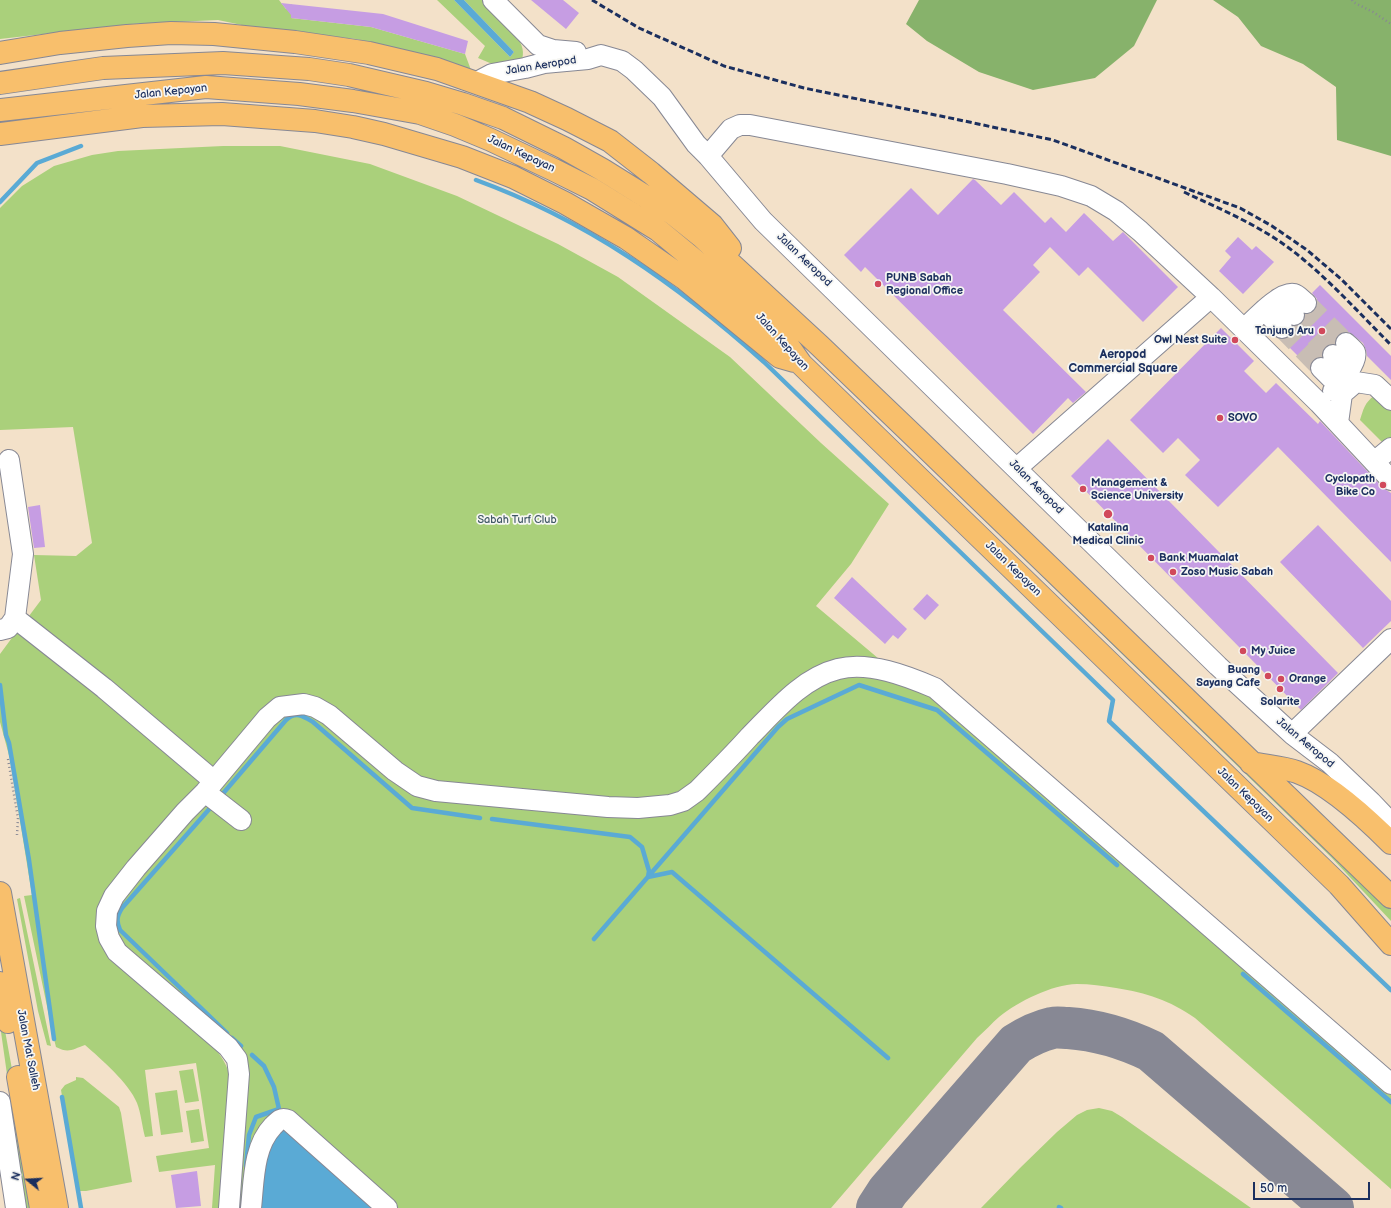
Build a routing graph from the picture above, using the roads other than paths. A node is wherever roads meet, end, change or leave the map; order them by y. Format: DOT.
graph roads {
  1 [pos="494,0"];
  2 [pos="511,19"];
  3 [pos="0,53"];
  4 [pos="601,55"];
  5 [pos="525,68"];
  6 [pos="477,82"];
  7 [pos="0,84"];
  8 [pos="0,110"];
  9 [pos="0,134"];
  10 [pos="708,156"];
  11 [pos="1211,297"];
  12 [pos="774,305"];
  13 [pos="1271,305"];
  14 [pos="1244,329"];
  15 [pos="1333,355"];
  16 [pos="801,364"];
  17 [pos="1391,400"];
  18 [pos="1319,403"];
  19 [pos="1338,423"];
  20 [pos="1391,448"];
  21 [pos="9,460"];
  22 [pos="1374,462"];
  23 [pos="1017,468"];
  24 [pos="1391,480"];
  25 [pos="15,618"];
  26 [pos="0,630"];
  27 [pos="1391,640"];
  28 [pos="1292,734"];
  29 [pos="1251,763"];
  30 [pos="210,786"];
  31 [pos="241,820"];
  32 [pos="1391,823"];
  33 [pos="1391,843"];
  34 [pos="0,893"];
  35 [pos="1391,897"];
  36 [pos="1391,944"];
  37 [pos="0,983"];
  38 [pos="1391,1084"];
  39 [pos="0,1102"];
  40 [pos="16,1208"];
  41 [pos="40,1208"];
  42 [pos="57,1208"];
  43 [pos="229,1208"];
  44 [pos="251,1208"];
  45 [pos="387,1208"];
  1 -- 2 [label="street"];
  2 -- 4 [label="street"];
  2 -- 5 [label="street"];
  3 -- 6 [label="main road"];
  4 -- 5 [label="street, Jalan Aeropod"];
  4 -- 10 [label="street, Jalan Aeropod"];
  5 -- 6 [label="street, Jalan Aeropod"];
  6 -- 12 [label="main road"];
  7 -- 12 [label="main road, Jalan Kepayan"];
  8 -- 16 [label="main road, Jalan Kepayan"];
  9 -- 16 [label="main road"];
  10 -- 11 [label="street"];
  10 -- 23 [label="street, Jalan Aeropod"];
  11 -- 14 [label="street"];
  11 -- 23 [label="street"];
  12 -- 29 [label="main road, Jalan Kepayan"];
  13 -- 13 [label="street"];
  13 -- 14 [label="street"];
  14 -- 18 [label="street"];
  15 -- 18 [label="street"];
  16 -- 36 [label="main road, Jalan Kepayan"];
  17 -- 19 [label="street"];
  18 -- 19 [label="street"];
  19 -- 22 [label="street"];
  20 -- 22 [label="street"];
  21 -- 25 [label="street"];
  22 -- 24 [label="street"];
  23 -- 28 [label="street, Jalan Aeropod"];
  25 -- 26 [label="street"];
  25 -- 30 [label="street"];
  27 -- 28 [label="street"];
  28 -- 32 [label="street, Jalan Aeropod"];
  29 -- 33 [label="main road"];
  29 -- 35 [label="main road, Jalan Kepayan"];
  30 -- 31 [label="street"];
  30 -- 38 [label="street"];
  30 -- 43 [label="street"];
  34 -- 42 [label="main road, Jalan Mat Salleh"];
  37 -- 41 [label="main road, Jalan Mat Salleh"];
  39 -- 40 [label="street"];
  44 -- 45 [label="street"];
}
